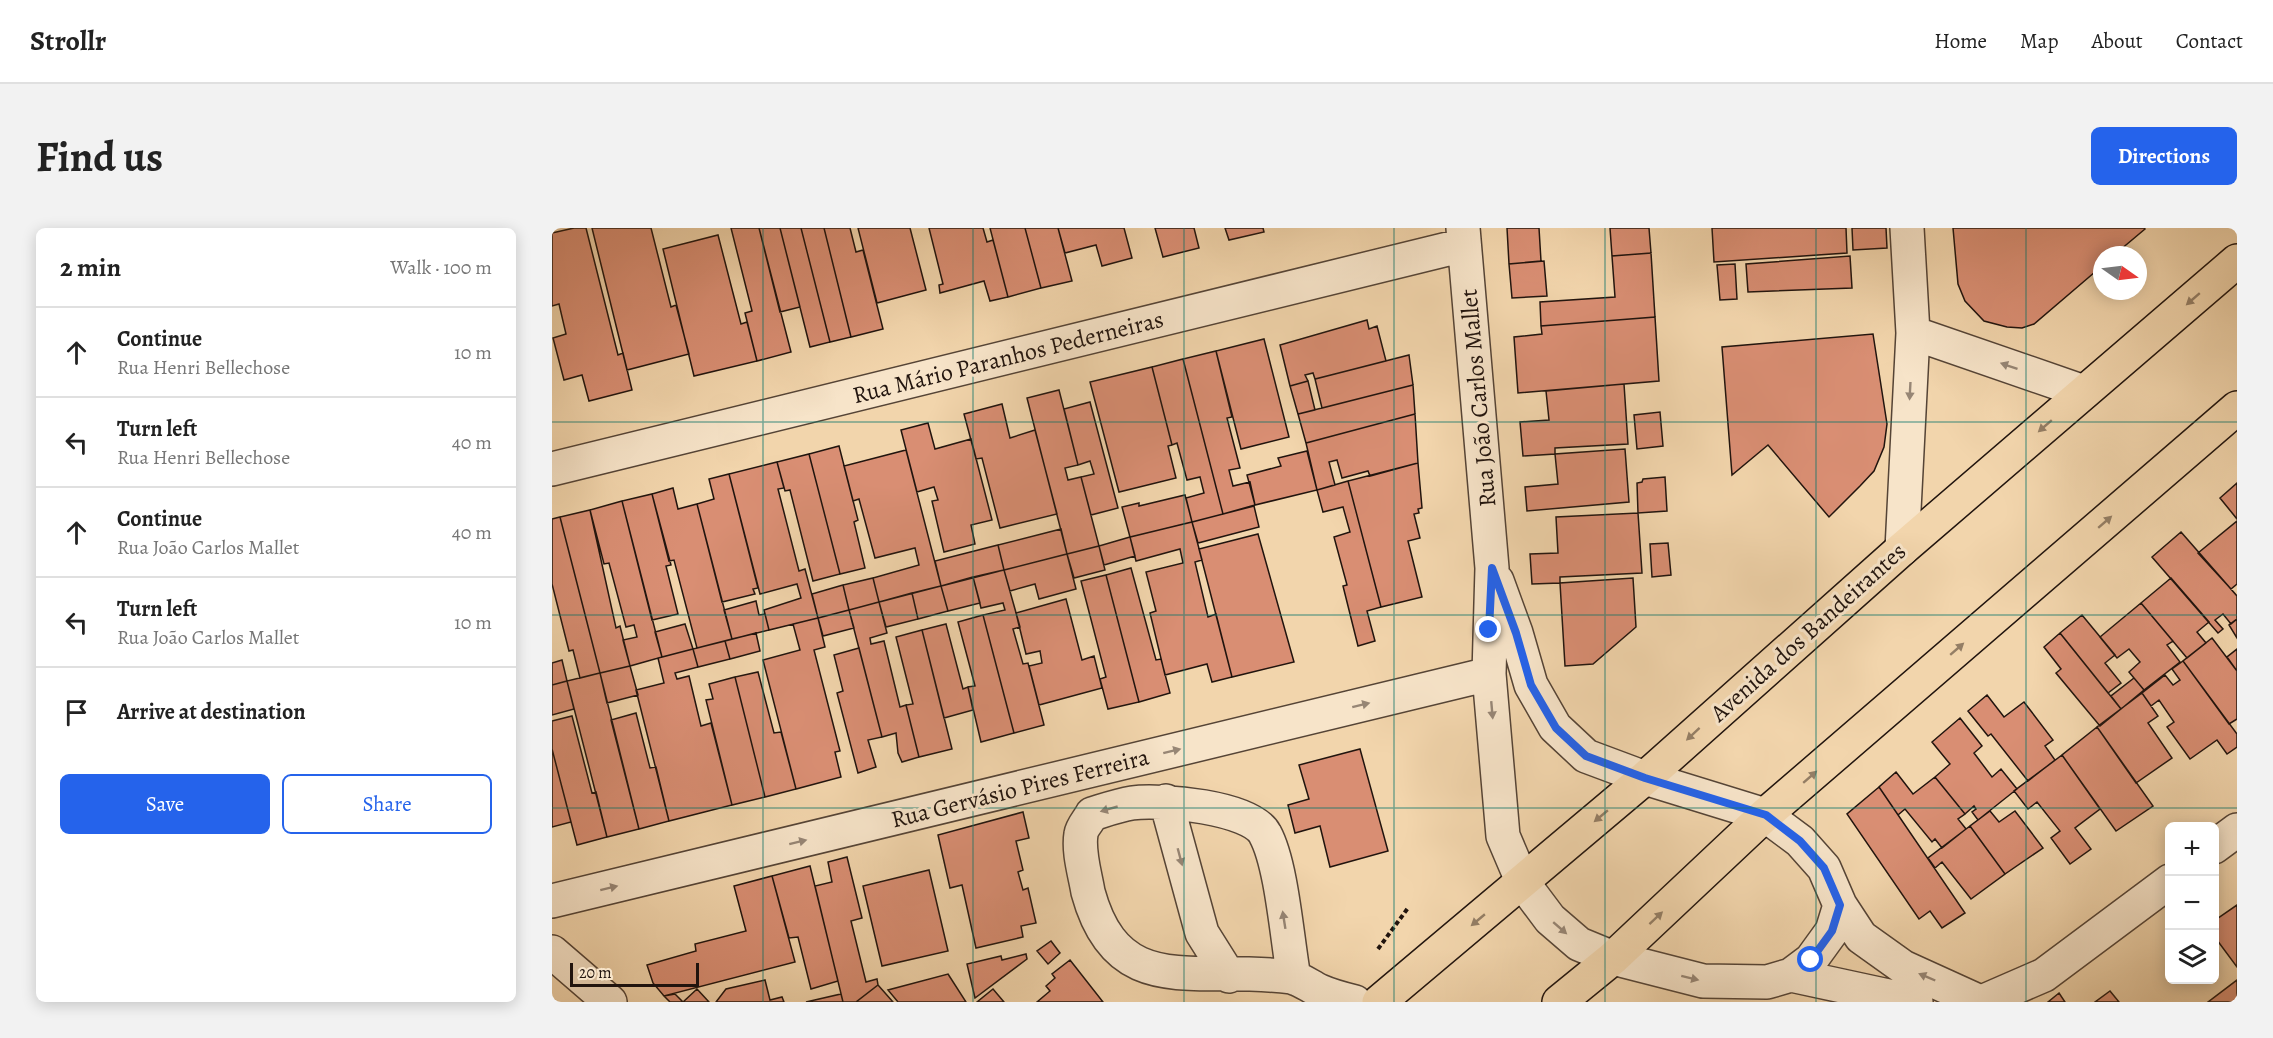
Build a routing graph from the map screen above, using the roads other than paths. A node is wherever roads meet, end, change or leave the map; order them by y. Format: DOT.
graph roads {
  1 [pos="1907,228"];
  2 [pos="1464,236"];
  3 [pos="2237,261"];
  4 [pos="1913,333"];
  5 [pos="2084,392"];
  6 [pos="2237,408"];
  7 [pos="552,469"];
  8 [pos="1902,549"];
  9 [pos="1492,568"];
  10 [pos="1488,674"];
  11 [pos="1645,778"];
  12 [pos="1166,801"];
  13 [pos="1766,815"];
  14 [pos="2237,830"];
  15 [pos="2219,843"];
  16 [pos="1523,883"];
  17 [pos="2165,883"];
  18 [pos="552,901"];
  19 [pos="1840,905"];
  20 [pos="552,952"];
  21 [pos="1613,958"];
  22 [pos="1791,975"];
  23 [pos="1229,976"];
  24 [pos="1294,978"];
  25 [pos="610,1002"];
  26 [pos="1355,1002"];
  27 [pos="1379,1002"];
  28 [pos="1559,1002"];
  29 [pos="1916,1002"];
  30 [pos="1981,1002"];
  1 -- 4 [label="street"];
  2 -- 7 [label="street, Rua Mário Paranhos Pederneiras"];
  2 -- 9 [label="street, Rua João Carlos Mallet"];
  3 -- 5 [label="highway, Avenida dos Bandeirantes, one-way"];
  5 -- 4 [label="street, one-way"];
  4 -- 8 [label="street, one-way"];
  5 -- 8 [label="highway, Avenida dos Bandeirantes, one-way"];
  13 -- 6 [label="highway, one-way"];
  8 -- 11 [label="highway, Avenida dos Bandeirantes, one-way"];
  9 -- 10 [label="street, Rua João Carlos Mallet"];
  9 -- 11 [label="street, Rua João Carlos Mallet"];
  10 -- 16 [label="street, Rua João Carlos Mallet, one-way"];
  18 -- 10 [label="street, Rua Gervásio Pires Ferreira, one-way"];
  11 -- 13 [label="street, Rua João Carlos Mallet"];
  11 -- 16 [label="highway, Avenida dos Bandeirantes, one-way"];
  12 -- 23 [label="street, one-way"];
  12 -- 23 [label="street, one-way"];
  24 -- 12 [label="street, one-way"];
  13 -- 19 [label="street"];
  21 -- 13 [label="highway, one-way"];
  14 -- 15 [label="street"];
  16 -- 21 [label="street, Rua João Carlos Mallet, one-way"];
  16 -- 27 [label="highway, Avenida dos Bandeirantes, one-way"];
  17 -- 30 [label="street"];
  19 -- 22 [label="street"];
  30 -- 19 [label="street, one-way"];
  20 -- 25 [label="street"];
  21 -- 22 [label="street, Rua João Carlos Mallet, one-way"];
  21 -- 28 [label="highway"];
  22 -- 29 [label="street"];
  23 -- 24 [label="street"];
  24 -- 26 [label="street"];
}
